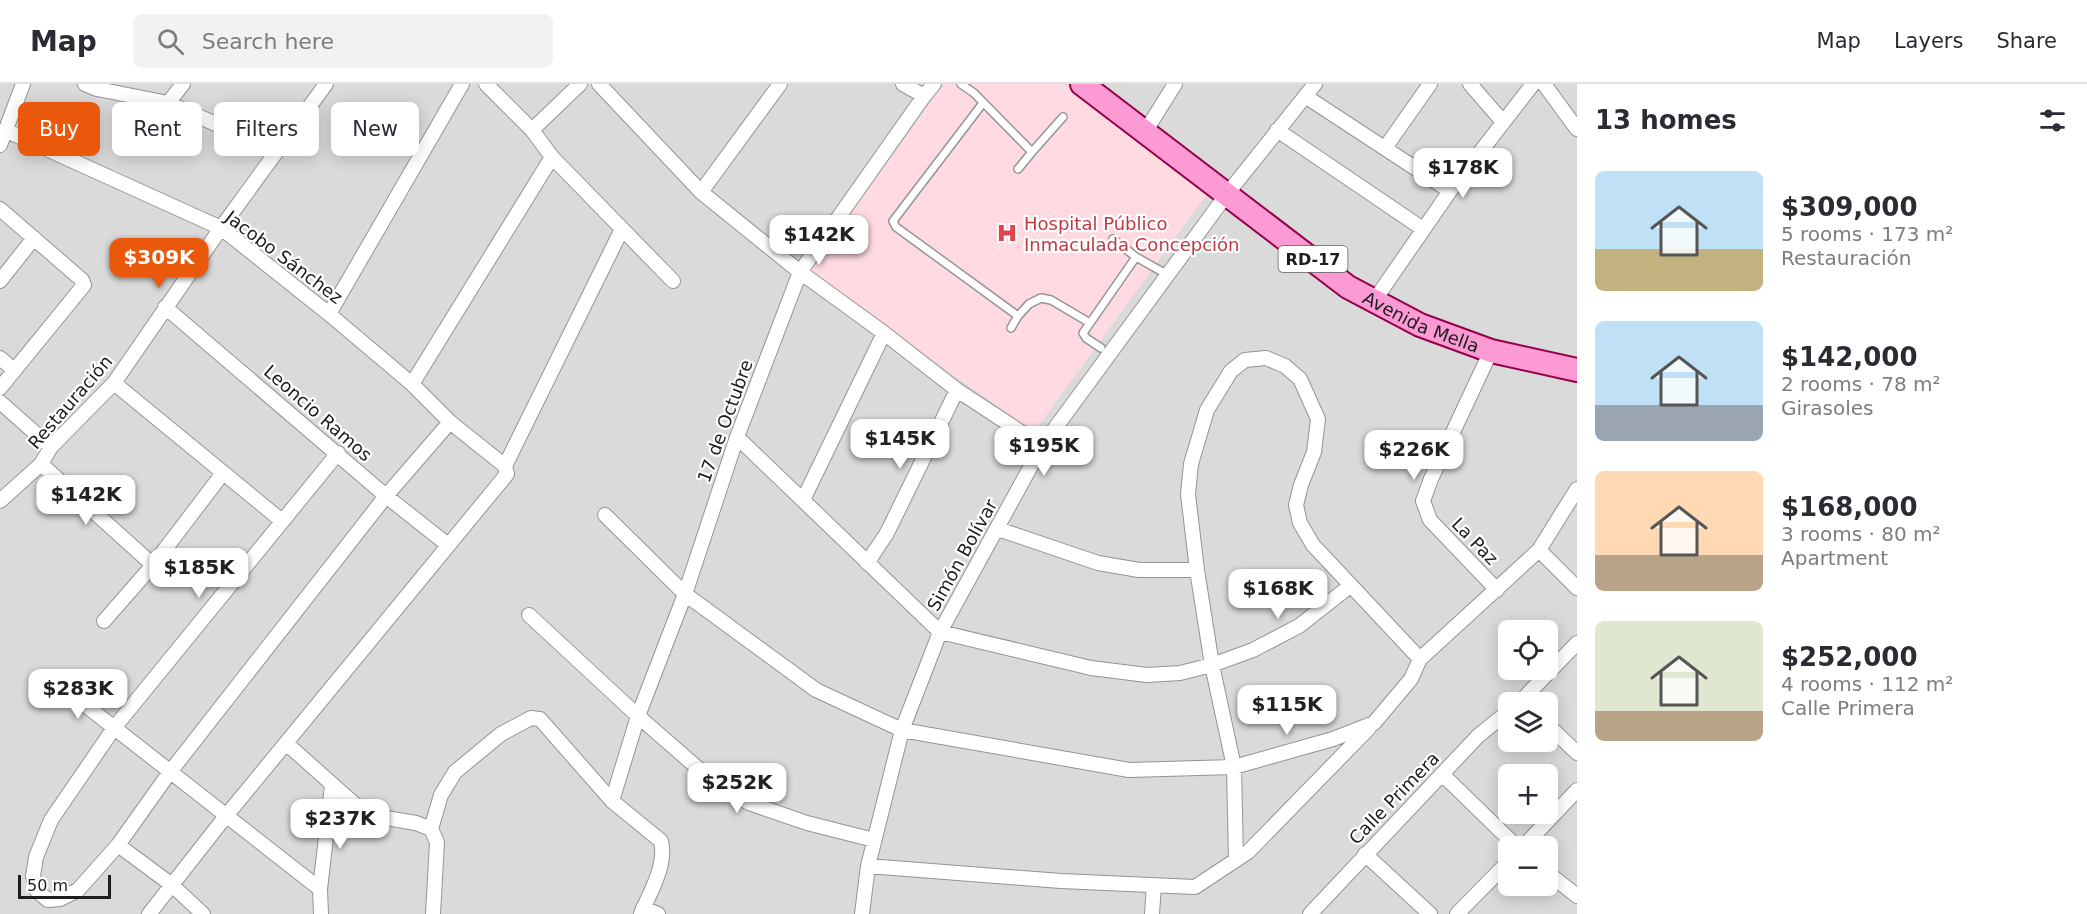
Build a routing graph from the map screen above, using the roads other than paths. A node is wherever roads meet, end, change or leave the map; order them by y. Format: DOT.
graph roads {
  1 [pos="22,84"];
  2 [pos="85,84"];
  3 [pos="183,84"];
  4 [pos="326,84"];
  5 [pos="462,84"];
  6 [pos="486,84"];
  7 [pos="580,84"];
  8 [pos="598,84"];
  9 [pos="780,84"];
  10 [pos="903,84"];
  11 [pos="934,84"];
  12 [pos="961,84"];
  13 [pos="1082,84"];
  14 [pos="1175,84"];
  15 [pos="1315,84"];
  16 [pos="1430,84"];
  17 [pos="1470,84"];
  18 [pos="1533,84"];
  19 [pos="1544,84"];
  20 [pos="924,96"];
  21 [pos="1305,96"];
  22 [pos="163,102"];
  23 [pos="169,102"];
  24 [pos="313,102"];
  25 [pos="983,103"];
  26 [pos="1063,117"];
  27 [pos="1503,122"];
  28 [pos="1577,129"];
  29 [pos="532,130"];
  30 [pos="1277,130"];
  31 [pos="7,131"];
  32 [pos="1145,132"];
  33 [pos="0,145"];
  34 [pos="1385,148"];
  35 [pos="1032,152"];
  36 [pos="273,156"];
  37 [pos="552,157"];
  38 [pos="1018,169"];
  39 [pos="1450,191"];
  40 [pos="701,192"];
  41 [pos="1227,194"];
  42 [pos="0,209"];
  43 [pos="221,228"];
  44 [pos="622,229"];
  45 [pos="1424,229"];
  46 [pos="34,238"];
  47 [pos="1113,239"];
  48 [pos="1136,257"];
  49 [pos="800,272"];
  50 [pos="1168,275"];
  51 [pos="0,281"];
  52 [pos="673,281"];
  53 [pos="1374,301"];
  54 [pos="165,307"];
  55 [pos="329,314"];
  56 [pos="1018,316"];
  57 [pos="1090,323"];
  58 [pos="1011,328"];
  59 [pos="884,333"];
  60 [pos="1101,348"];
  61 [pos="1491,351"];
  62 [pos="0,358"];
  63 [pos="14,370"];
  64 [pos="1577,370"];
  65 [pos="114,383"];
  66 [pos="412,384"];
  67 [pos="0,388"];
  68 [pos="957,390"];
  69 [pos="0,402"];
  70 [pos="450,422"];
  71 [pos="737,437"];
  72 [pos="1042,446"];
  73 [pos="51,447"];
  74 [pos="338,453"];
  75 [pos="41,464"];
  76 [pos="505,466"];
  77 [pos="223,473"];
  78 [pos="1577,489"];
  79 [pos="386,496"];
  80 [pos="803,500"];
  81 [pos="0,501"];
  82 [pos="605,515"];
  83 [pos="282,521"];
  84 [pos="998,529"];
  85 [pos="448,545"];
  86 [pos="1539,550"];
  87 [pos="867,563"];
  88 [pos="153,565"];
  89 [pos="1197,570"];
  90 [pos="1350,586"];
  91 [pos="1577,588"];
  92 [pos="1497,590"];
  93 [pos="685,594"];
  94 [pos="529,615"];
  95 [pos="104,621"];
  96 [pos="940,632"];
  97 [pos="1577,643"];
  98 [pos="1419,659"];
  99 [pos="1212,665"];
  100 [pos="54,686"];
  101 [pos="1531,692"];
  102 [pos="638,716"];
  103 [pos="1498,720"];
  104 [pos="1374,723"];
  105 [pos="114,728"];
  106 [pos="902,730"];
  107 [pos="1558,735"];
  108 [pos="287,744"];
  109 [pos="1577,753"];
  110 [pos="1234,767"];
  111 [pos="170,772"];
  112 [pos="1442,774"];
  113 [pos="332,785"];
  114 [pos="1577,790"];
  115 [pos="612,801"];
  116 [pos="226,816"];
  117 [pos="431,829"];
  118 [pos="1506,836"];
  119 [pos="1533,836"];
  120 [pos="874,840"];
  121 [pos="118,845"];
  122 [pos="1365,854"];
  123 [pos="1236,860"];
  124 [pos="867,866"];
  125 [pos="1498,872"];
  126 [pos="1558,881"];
  127 [pos="172,885"];
  128 [pos="1154,885"];
  129 [pos="320,889"];
  130 [pos="1577,896"];
  131 [pos="642,911"];
  132 [pos="149,914"];
  133 [pos="203,914"];
  134 [pos="321,914"];
  135 [pos="432,914"];
  136 [pos="658,914"];
  137 [pos="862,914"];
  138 [pos="1152,914"];
  139 [pos="1310,914"];
  140 [pos="1430,914"];
  141 [pos="1457,914"];
  1 -- 31 [label="street"];
  2 -- 22 [label="street"];
  3 -- 23 [label="street"];
  4 -- 24 [label="street, Restauración"];
  5 -- 55 [label="street"];
  6 -- 29 [label="street"];
  7 -- 29 [label="street"];
  8 -- 40 [label="street"];
  9 -- 40 [label="street"];
  10 -- 20 [label="street"];
  11 -- 20 [label="street, 17 de Octubre"];
  12 -- 25 [label="lane"];
  13 -- 32 [label="main road, Avenida Mella / RD-17"];
  14 -- 32 [label="street"];
  15 -- 21 [label="street, Simón Bolívar"];
  16 -- 34 [label="street"];
  17 -- 27 [label="street"];
  18 -- 27 [label="street"];
  19 -- 28 [label="street"];
  20 -- 49 [label="street, 17 de Octubre"];
  21 -- 30 [label="street, Simón Bolívar"];
  21 -- 34 [label="street"];
  25 -- 35 [label="lane"];
  25 -- 56 [label="lane"];
  26 -- 35 [label="lane"];
  27 -- 39 [label="street"];
  29 -- 37 [label="street"];
  30 -- 41 [label="street, Simón Bolívar"];
  30 -- 45 [label="street"];
  31 -- 33 [label="street"];
  31 -- 43 [label="street, Jacobo Sánchez"];
  32 -- 41 [label="main road, Avenida Mella / RD-17"];
  34 -- 39 [label="street"];
  35 -- 38 [label="lane"];
  36 -- 43 [label="street, Restauración"];
  37 -- 44 [label="street"];
  37 -- 66 [label="street"];
  39 -- 45 [label="street"];
  40 -- 49 [label="street"];
  41 -- 50 [label="street, Simón Bolívar"];
  41 -- 53 [label="main road, Avenida Mella / RD-17"];
  42 -- 46 [label="street"];
  43 -- 54 [label="street, Restauración"];
  43 -- 55 [label="street, Jacobo Sánchez"];
  44 -- 52 [label="street"];
  44 -- 76 [label="street"];
  45 -- 53 [label="street"];
  46 -- 51 [label="street"];
  46 -- 63 [label="street"];
  47 -- 48 [label="lane"];
  48 -- 50 [label="lane"];
  48 -- 57 [label="lane"];
  49 -- 59 [label="street"];
  49 -- 71 [label="street, 17 de Octubre"];
  50 -- 72 [label="street, Simón Bolívar"];
  53 -- 61 [label="main road, Avenida Mella / RD-17"];
  54 -- 65 [label="street, Restauración"];
  54 -- 74 [label="street, Leoncio Ramos"];
  55 -- 66 [label="street, Jacobo Sánchez"];
  56 -- 57 [label="lane"];
  56 -- 58 [label="lane"];
  57 -- 60 [label="lane"];
  59 -- 68 [label="street"];
  59 -- 80 [label="street"];
  61 -- 64 [label="main road, Avenida Mella / RD-17"];
  61 -- 92 [label="street, La Paz"];
  62 -- 63 [label="street"];
  63 -- 67 [label="street"];
  65 -- 73 [label="street, Restauración"];
  65 -- 77 [label="street"];
  66 -- 70 [label="street, Jacobo Sánchez"];
  68 -- 72 [label="street"];
  68 -- 87 [label="street"];
  69 -- 73 [label="street"];
  70 -- 76 [label="street, Jacobo Sánchez"];
  70 -- 79 [label="street"];
  71 -- 80 [label="street"];
  71 -- 93 [label="street, 17 de Octubre"];
  72 -- 84 [label="street, Simón Bolívar"];
  73 -- 75 [label="street, Restauración"];
  74 -- 79 [label="street, Leoncio Ramos"];
  74 -- 83 [label="street"];
  75 -- 81 [label="street, Restauración"];
  75 -- 88 [label="street"];
  76 -- 85 [label="street"];
  77 -- 83 [label="street"];
  77 -- 88 [label="street"];
  78 -- 86 [label="street"];
  79 -- 85 [label="street, Leoncio Ramos"];
  79 -- 111 [label="street"];
  80 -- 87 [label="street"];
  82 -- 93 [label="street"];
  83 -- 105 [label="street"];
  84 -- 89 [label="street"];
  84 -- 96 [label="street, Simón Bolívar"];
  85 -- 108 [label="street"];
  86 -- 91 [label="street"];
  86 -- 92 [label="street"];
  87 -- 96 [label="street"];
  88 -- 95 [label="street"];
  89 -- 90 [label="street"];
  89 -- 99 [label="street"];
  90 -- 98 [label="street"];
  90 -- 99 [label="street"];
  92 -- 98 [label="street"];
  93 -- 102 [label="street, 17 de Octubre"];
  93 -- 106 [label="street"];
  94 -- 102 [label="street"];
  96 -- 99 [label="street"];
  96 -- 106 [label="street, Simón Bolívar"];
  97 -- 101 [label="street"];
  98 -- 104 [label="street"];
  99 -- 110 [label="street"];
  100 -- 105 [label="street"];
  102 -- 115 [label="street, 17 de Octubre"];
  102 -- 120 [label="street"];
  103 -- 112 [label="street, Calle Primera"];
  104 -- 110 [label="street"];
  104 -- 123 [label="street"];
  105 -- 111 [label="street"];
  105 -- 121 [label="street"];
  106 -- 110 [label="street"];
  106 -- 120 [label="street, Simón Bolívar"];
  107 -- 109 [label="street"];
  108 -- 113 [label="street"];
  108 -- 116 [label="street"];
  110 -- 123 [label="street"];
  111 -- 116 [label="street"];
  111 -- 121 [label="street"];
  112 -- 118 [label="street"];
  112 -- 122 [label="street, Calle Primera"];
  113 -- 117 [label="street"];
  113 -- 129 [label="street"];
  114 -- 119 [label="street"];
  115 -- 117 [label="street"];
  115 -- 131 [label="street"];
  116 -- 127 [label="street"];
  116 -- 129 [label="street"];
  117 -- 135 [label="street"];
  120 -- 124 [label="street, Simón Bolívar"];
  121 -- 127 [label="street"];
  122 -- 139 [label="street, Calle Primera"];
  122 -- 140 [label="street"];
  123 -- 128 [label="street"];
  124 -- 128 [label="street"];
  124 -- 137 [label="street, Simón Bolívar"];
  125 -- 141 [label="street"];
  126 -- 130 [label="street"];
  127 -- 132 [label="street"];
  127 -- 133 [label="street"];
  128 -- 138 [label="street"];
  129 -- 134 [label="street"];
  131 -- 136 [label="street"];
}
